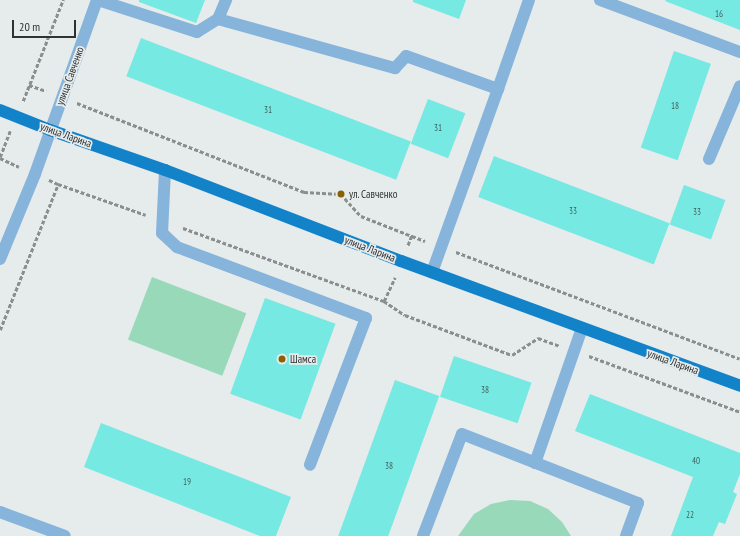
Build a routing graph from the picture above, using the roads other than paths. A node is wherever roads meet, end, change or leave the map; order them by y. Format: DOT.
graph roads {
  1 [pos="98,0"];
  2 [pos="226,0"];
  3 [pos="529,0"];
  4 [pos="600,0"];
  5 [pos="218,19"];
  6 [pos="740,52"];
  7 [pos="740,88"];
  8 [pos="498,89"];
  9 [pos="0,110"];
  10 [pos="50,130"];
  11 [pos="709,159"];
  12 [pos="165,170"];
  13 [pos="0,259"];
  14 [pos="432,272"];
  15 [pos="582,328"];
  16 [pos="740,386"];
  17 [pos="535,463"];
  18 [pos="310,465"];
  19 [pos="0,512"];
  20 [pos="65,536"];
  21 [pos="423,536"];
  22 [pos="626,536"];
  1 -- 5 [label="street"];
  1 -- 10 [label="street, улица Савченко"];
  2 -- 5 [label="street"];
  3 -- 8 [label="street"];
  4 -- 6 [label="street"];
  5 -- 8 [label="street"];
  7 -- 11 [label="street"];
  8 -- 14 [label="street"];
  9 -- 10 [label="main road, улица Ларина"];
  10 -- 12 [label="main road, улица Ларина"];
  10 -- 13 [label="street, улица Савченко"];
  12 -- 14 [label="main road, улица Ларина"];
  12 -- 18 [label="street"];
  14 -- 15 [label="main road, улица Ларина"];
  15 -- 16 [label="main road, улица Ларина"];
  15 -- 17 [label="street"];
  17 -- 21 [label="street"];
  17 -- 22 [label="street"];
  19 -- 20 [label="street"];
}
